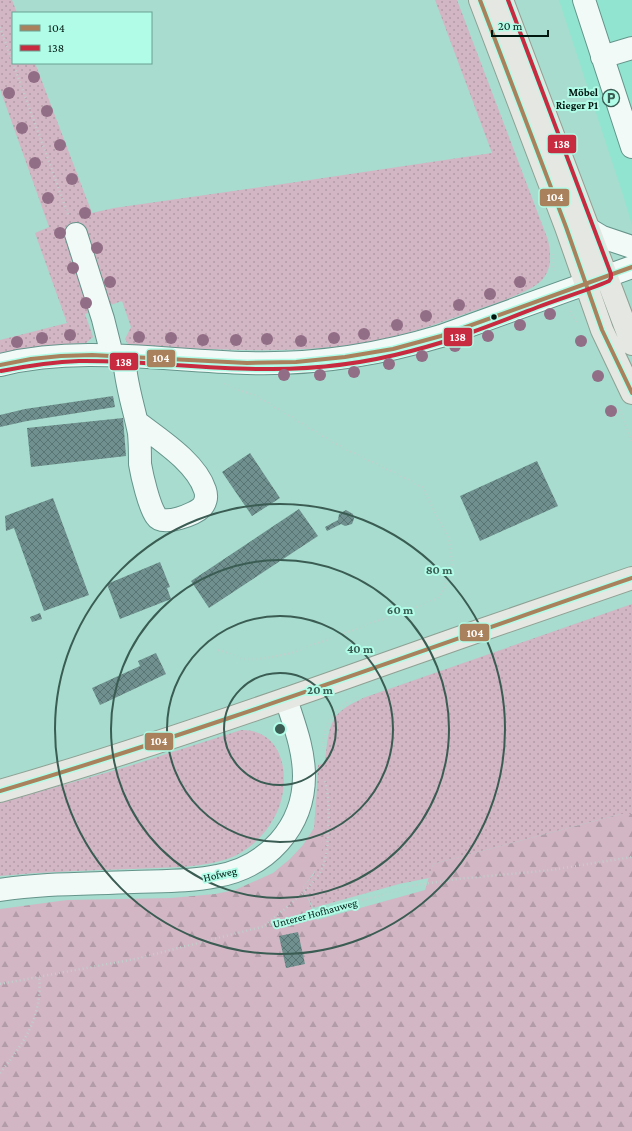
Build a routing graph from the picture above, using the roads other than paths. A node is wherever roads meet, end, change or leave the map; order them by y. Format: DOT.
graph roads {
  1 [pos="480,0"];
  2 [pos="502,0"];
  3 [pos="584,0"];
  4 [pos="632,48"];
  5 [pos="602,57"];
  6 [pos="632,147"];
  7 [pos="587,228"];
  8 [pos="76,234"];
  9 [pos="632,247"];
  10 [pos="632,267"];
  11 [pos="595,279"];
  12 [pos="632,344"];
  13 [pos="118,356"];
  14 [pos="0,365"];
  15 [pos="632,393"];
  16 [pos="137,422"];
  17 [pos="632,578"];
  18 [pos="286,699"];
  19 [pos="0,791"];
  20 [pos="0,890"];
  1 -- 11 [label="main road"];
  2 -- 7 [label="main road"];
  3 -- 5 [label="street"];
  4 -- 5 [label="street"];
  5 -- 6 [label="street"];
  7 -- 9 [label="street"];
  7 -- 11 [label="main road"];
  8 -- 13 [label="street"];
  10 -- 11 [label="street"];
  11 -- 12 [label="main road"];
  11 -- 13 [label="street"];
  11 -- 15 [label="main road"];
  13 -- 14 [label="street"];
  13 -- 16 [label="street"];
  17 -- 18 [label="main road"];
  18 -- 19 [label="main road"];
  18 -- 20 [label="street, Hofweg"];
}
